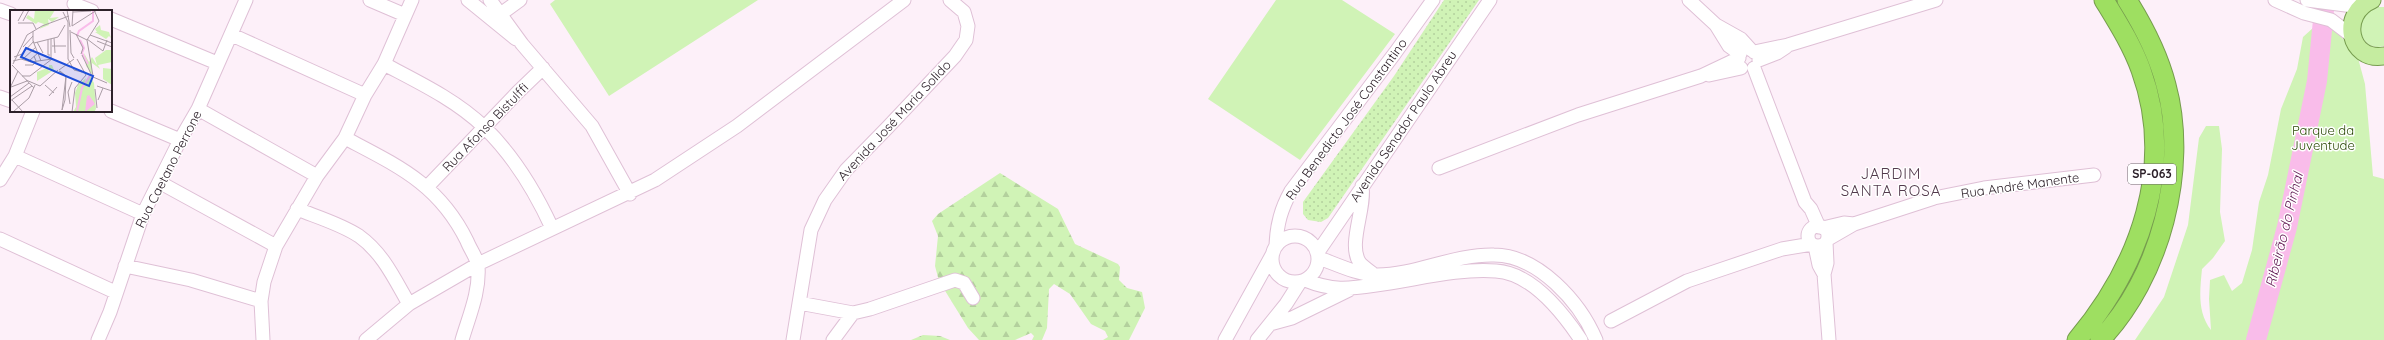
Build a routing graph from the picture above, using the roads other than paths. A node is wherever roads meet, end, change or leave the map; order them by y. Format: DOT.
graph roads {
  1 [pos="246,0"];
  2 [pos="370,0"];
  3 [pos="412,0"];
  4 [pos="468,0"];
  5 [pos="490,0"];
  6 [pos="520,0"];
  7 [pos="950,0"];
  8 [pos="1432,0"];
  9 [pos="1490,0"];
  10 [pos="1689,0"];
  11 [pos="2104,0"];
  12 [pos="2127,0"];
  13 [pos="2275,0"];
  14 [pos="898,1"];
  15 [pos="1927,1"];
  16 [pos="2309,1"];
  17 [pos="2366,2"];
  18 [pos="74,5"];
  19 [pos="0,10"];
  20 [pos="89,10"];
  21 [pos="10,14"];
  22 [pos="405,15"];
  23 [pos="497,17"];
  24 [pos="112,19"];
  25 [pos="232,35"];
  26 [pos="2352,36"];
  27 [pos="2383,57"];
  28 [pos="1748,59"];
  29 [pos="217,63"];
  30 [pos="384,64"];
  31 [pos="543,68"];
  32 [pos="365,95"];
  33 [pos="0,97"];
  34 [pos="10,101"];
  35 [pos="198,109"];
  36 [pos="112,111"];
  37 [pos="33,112"];
  38 [pos="484,127"];
  39 [pos="344,138"];
  40 [pos="180,140"];
  41 [pos="15,156"];
  42 [pos="1439,168"];
  43 [pos="2094,175"];
  44 [pos="317,176"];
  45 [pos="0,180"];
  46 [pos="160,182"];
  47 [pos="428,186"];
  48 [pos="1362,186"];
  49 [pos="630,194"];
  50 [pos="297,209"];
  51 [pos="143,214"];
  52 [pos="552,228"];
  53 [pos="1818,237"];
  54 [pos="0,239"];
  55 [pos="276,246"];
  56 [pos="1274,250"];
  57 [pos="1318,255"];
  58 [pos="478,264"];
  59 [pos="125,266"];
  60 [pos="1375,275"];
  61 [pos="1302,281"];
  62 [pos="1351,289"];
  63 [pos="115,292"];
  64 [pos="973,298"];
  65 [pos="261,301"];
  66 [pos="799,303"];
  67 [pos="410,304"];
  68 [pos="853,313"];
  69 [pos="1611,321"];
  70 [pos="1270,324"];
  71 [pos="100,339"];
  72 [pos="1594,339"];
  73 [pos="263,340"];
  74 [pos="366,340"];
  75 [pos="462,340"];
  76 [pos="793,340"];
  77 [pos="833,340"];
  78 [pos="1225,340"];
  79 [pos="1257,340"];
  80 [pos="1581,340"];
  81 [pos="1829,340"];
  82 [pos="2077,340"];
  83 [pos="2100,340"];
  1 -- 25 [label="street, Rua Caetano Perrone"];
  2 -- 22 [label="street"];
  3 -- 22 [label="street"];
  4 -- 23 [label="street"];
  5 -- 23 [label="street"];
  6 -- 23 [label="street"];
  7 -- 66 [label="street, Avenida José Maria Solido"];
  8 -- 56 [label="street, Rua Benedicto José Constantino"];
  9 -- 48 [label="street, Avenida Senador Paulo Abreu"];
  10 -- 28 [label="street"];
  11 -- 82 [label="highway, SP-063"];
  12 -- 83 [label="highway, SP-063"];
  13 -- 26 [label="street"];
  14 -- 49 [label="street"];
  15 -- 28 [label="street"];
  16 -- 17 [label="street"];
  17 -- 26 [label="main road"];
  18 -- 20 [label="street"];
  19 -- 21 [label="street"];
  22 -- 30 [label="street"];
  23 -- 31 [label="street"];
  24 -- 29 [label="street"];
  25 -- 29 [label="street, Rua Caetano Perrone"];
  25 -- 32 [label="street"];
  26 -- 27 [label="main road"];
  28 -- 42 [label="street"];
  28 -- 53 [label="street"];
  29 -- 35 [label="street, Rua Caetano Perrone"];
  30 -- 32 [label="street"];
  30 -- 38 [label="street"];
  31 -- 38 [label="street, Rua Afonso Bistulffi"];
  31 -- 49 [label="street"];
  32 -- 39 [label="street"];
  33 -- 34 [label="street"];
  35 -- 40 [label="street, Rua Caetano Perrone"];
  35 -- 44 [label="street"];
  36 -- 40 [label="street"];
  37 -- 41 [label="street"];
  38 -- 47 [label="street, Rua Afonso Bistulffi"];
  38 -- 52 [label="street"];
  39 -- 44 [label="street"];
  39 -- 47 [label="street"];
  40 -- 46 [label="street, Rua Caetano Perrone"];
  41 -- 45 [label="street"];
  41 -- 51 [label="street"];
  43 -- 53 [label="street, Rua André Manente"];
  44 -- 50 [label="street"];
  46 -- 51 [label="street, Rua Caetano Perrone"];
  46 -- 55 [label="street"];
  47 -- 58 [label="street"];
  48 -- 57 [label="street, Avenida Senador Paulo Abreu"];
  48 -- 60 [label="street"];
  49 -- 52 [label="street"];
  50 -- 55 [label="street"];
  50 -- 67 [label="street"];
  51 -- 59 [label="street, Rua Caetano Perrone"];
  52 -- 58 [label="street"];
  53 -- 69 [label="street, Rua André Manente"];
  53 -- 81 [label="street"];
  54 -- 63 [label="street"];
  55 -- 65 [label="street"];
  56 -- 57 [label="street"];
  56 -- 61 [label="street"];
  56 -- 78 [label="street"];
  57 -- 60 [label="street"];
  57 -- 61 [label="street"];
  58 -- 67 [label="street"];
  58 -- 75 [label="street"];
  59 -- 63 [label="street, Rua Caetano Perrone"];
  59 -- 65 [label="street"];
  60 -- 72 [label="street"];
  61 -- 62 [label="street"];
  61 -- 70 [label="street"];
  62 -- 70 [label="street"];
  62 -- 80 [label="street"];
  63 -- 71 [label="street, Rua Caetano Perrone"];
  64 -- 68 [label="street"];
  65 -- 73 [label="street"];
  66 -- 68 [label="street"];
  66 -- 76 [label="street, Avenida José Maria Solido"];
  67 -- 74 [label="street"];
  68 -- 77 [label="street"];
  70 -- 79 [label="street"];
}
